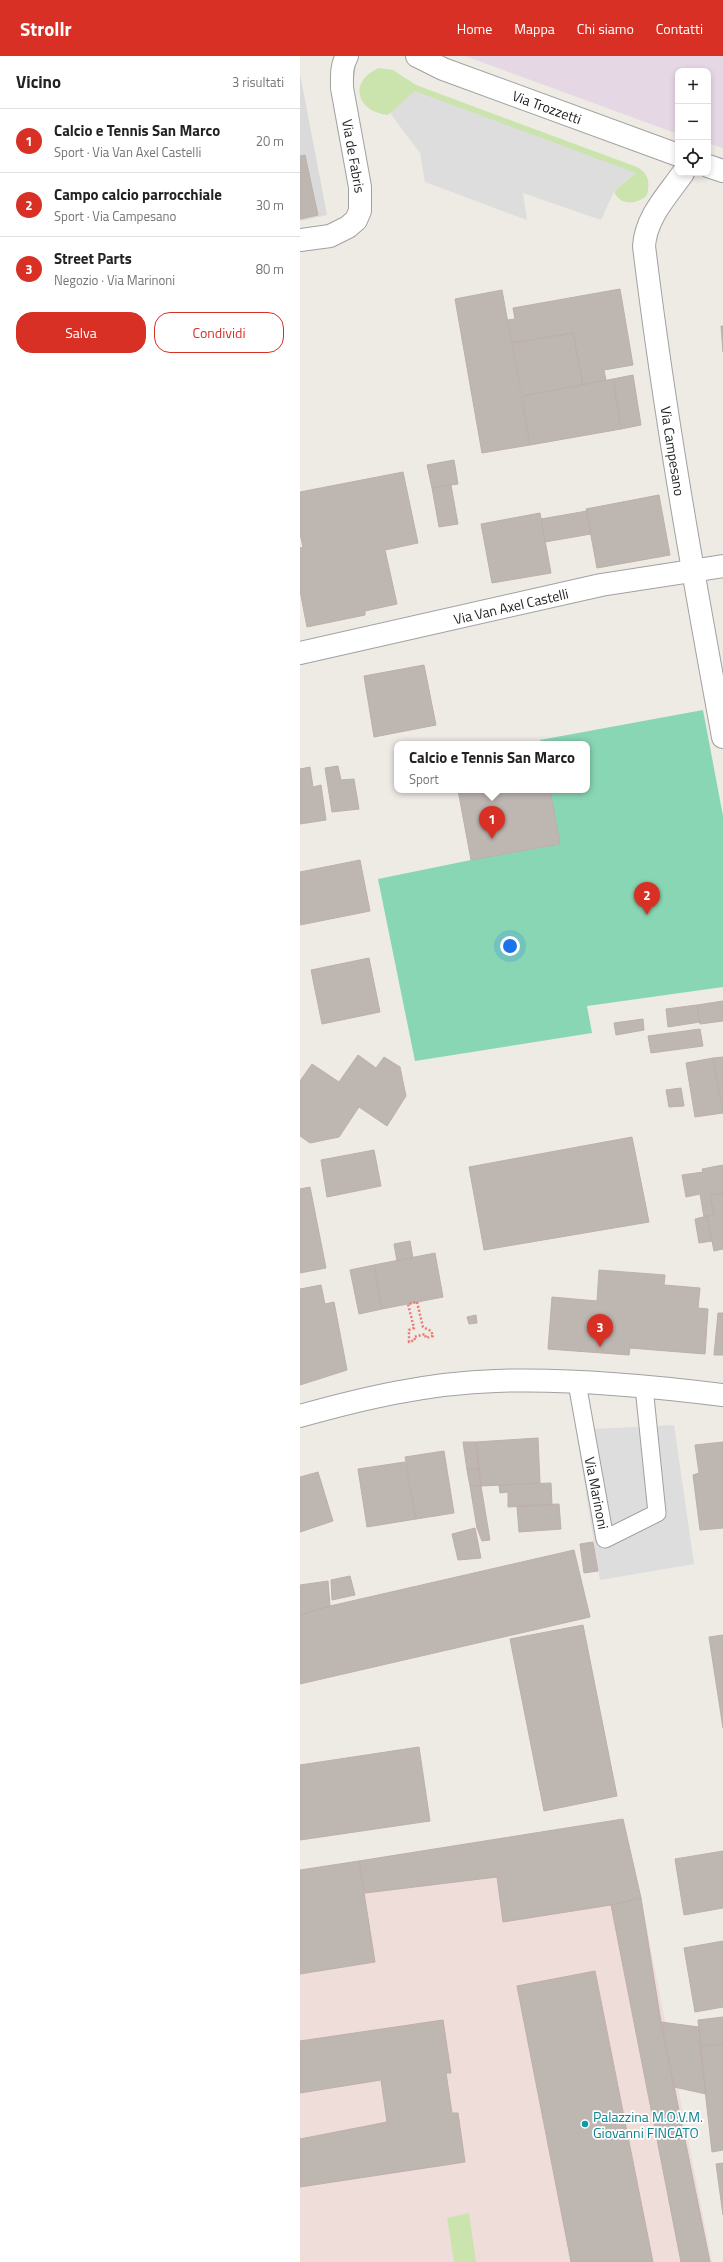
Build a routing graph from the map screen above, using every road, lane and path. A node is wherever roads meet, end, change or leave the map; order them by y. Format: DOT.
graph roads {
  1 [pos="347,56"];
  2 [pos="417,56"];
  3 [pos="675,154"];
  4 [pos="711,167"];
  5 [pos="723,171"];
  6 [pos="681,176"];
  7 [pos="300,240"];
  8 [pos="723,566"];
  9 [pos="692,571"];
  10 [pos="300,653"];
  11 [pos="723,737"];
  12 [pos="432,1336"];
  13 [pos="577,1383"];
  14 [pos="644,1387"];
  15 [pos="723,1395"];
  16 [pos="300,1416"];
  1 -- 7 [label="street, Via de Fabris"];
  2 -- 3 [label="street, Via Trozzetti"];
  4 -- 5 [label="street"];
  6 -- 9 [label="street, Via Campesano"];
  8 -- 9 [label="street, Via Van Axel Castelli"];
  9 -- 10 [label="street, Via Van Axel Castelli"];
  9 -- 11 [label="street, Via Campesano"];
  12 -- 12 [label="path"];
  13 -- 14 [label="street"];
  13 -- 14 [label="lane, Via Marinoni"];
  13 -- 16 [label="street"];
  14 -- 15 [label="street"];
}
